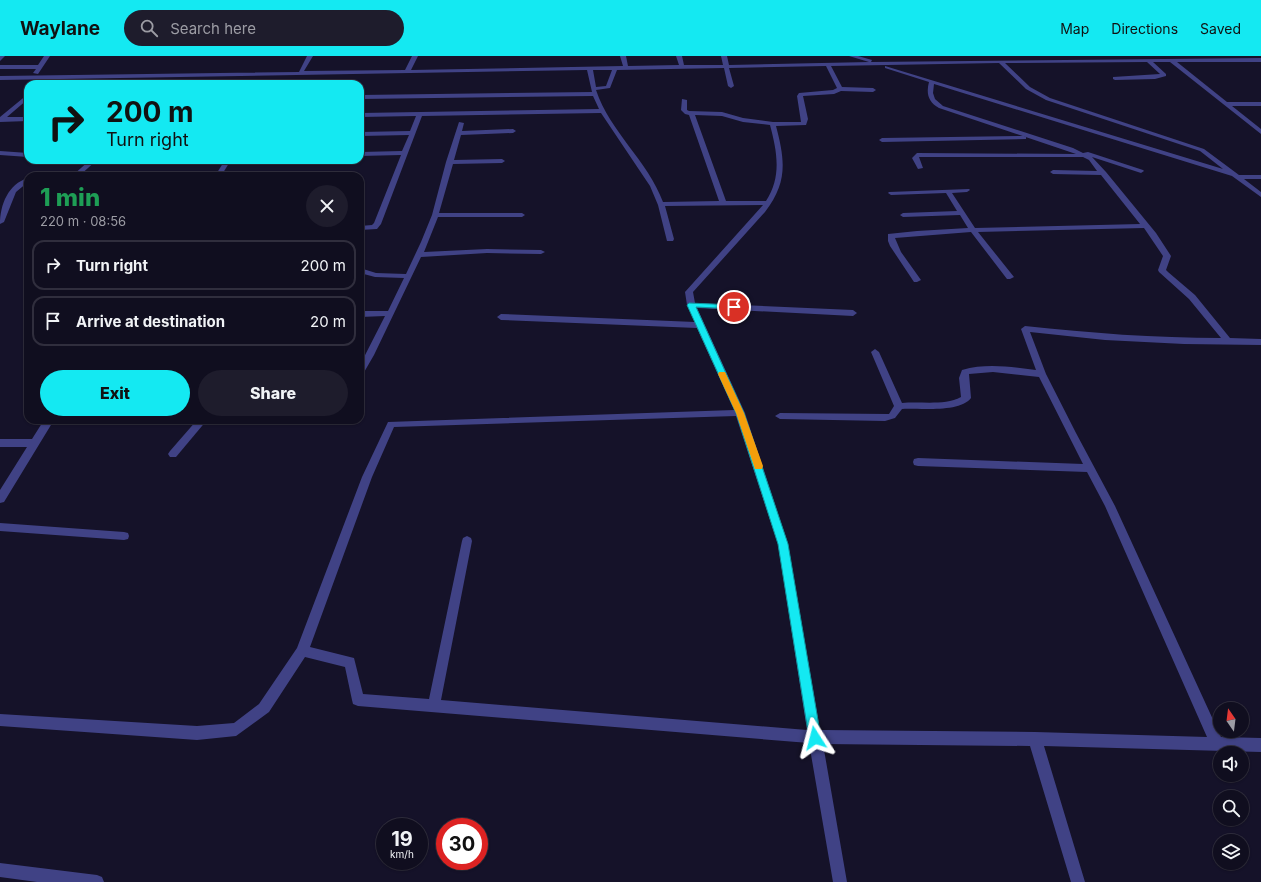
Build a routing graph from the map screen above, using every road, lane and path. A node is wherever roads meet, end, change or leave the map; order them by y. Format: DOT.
graph roads {
  1 [pos="2,56"];
  2 [pos="47,56"];
  3 [pos="310,56"];
  4 [pos="416,56"];
  5 [pos="623,56"];
  6 [pos="679,56"];
  7 [pos="724,56"];
  8 [pos="852,56"];
  9 [pos="868,56"];
  10 [pos="984,56"];
  11 [pos="1075,56"];
  12 [pos="1199,56"];
  13 [pos="1255,56"];
  14 [pos="0,59"];
  15 [pos="1150,59"];
  16 [pos="1206,60"];
  17 [pos="1261,60"];
  18 [pos="1081,61"];
  19 [pos="1172,61"];
  20 [pos="872,62"];
  21 [pos="990,62"];
  22 [pos="1000,62"];
  23 [pos="828,65"];
  24 [pos="880,65"];
  25 [pos="727,66"];
  26 [pos="0,67"];
  27 [pos="40,67"];
  28 [pos="682,67"];
  29 [pos="615,68"];
  30 [pos="626,68"];
  31 [pos="590,69"];
  32 [pos="407,72"];
  33 [pos="301,73"];
  34 [pos="0,78"];
  35 [pos="33,78"];
  36 [pos="48,78"];
  37 [pos="1115,78"];
  38 [pos="46,80"];
  39 [pos="932,82"];
  40 [pos="731,86"];
  41 [pos="840,89"];
  42 [pos="872,90"];
  43 [pos="594,92"];
  44 [pos="364,97"];
  45 [pos="24,99"];
  46 [pos="684,100"];
  47 [pos="1226,104"];
  48 [pos="1261,104"];
  49 [pos="0,108"];
  50 [pos="14,108"];
  51 [pos="602,111"];
  52 [pos="420,114"];
  53 [pos="692,114"];
  54 [pos="364,115"];
  55 [pos="24,119"];
  56 [pos="1,120"];
  57 [pos="461,123"];
  58 [pos="773,124"];
  59 [pos="1260,129"];
  60 [pos="513,130"];
  61 [pos="413,133"];
  62 [pos="458,133"];
  63 [pos="364,134"];
  64 [pos="1034,138"];
  65 [pos="882,140"];
  66 [pos="405,153"];
  67 [pos="0,154"];
  68 [pos="364,154"];
  69 [pos="24,155"];
  70 [pos="1084,155"];
  71 [pos="502,161"];
  72 [pos="449,162"];
  73 [pos="89,164"];
  74 [pos="920,168"];
  75 [pos="1141,171"];
  76 [pos="80,172"];
  77 [pos="1053,172"];
  78 [pos="1104,173"];
  79 [pos="1237,176"];
  80 [pos="1261,177"];
  81 [pos="24,182"];
  82 [pos="967,190"];
  83 [pos="948,191"];
  84 [pos="891,193"];
  85 [pos="1261,195"];
  86 [pos="722,203"];
  87 [pos="768,203"];
  88 [pos="661,204"];
  89 [pos="1,213"];
  90 [pos="962,213"];
  91 [pos="434,215"];
  92 [pos="522,215"];
  93 [pos="903,215"];
  94 [pos="0,222"];
  95 [pos="1145,226"];
  96 [pos="364,228"];
  97 [pos="973,230"];
  98 [pos="670,239"];
  99 [pos="541,252"];
  100 [pos="419,255"];
  101 [pos="364,271"];
  102 [pos="409,276"];
  103 [pos="1010,277"];
  104 [pos="917,280"];
  105 [pos="691,305"];
  106 [pos="854,313"];
  107 [pos="364,314"];
  108 [pos="390,314"];
  109 [pos="501,317"];
  110 [pos="700,325"];
  111 [pos="1228,341"];
  112 [pos="1261,342"];
  113 [pos="875,352"];
  114 [pos="364,366"];
  115 [pos="1042,374"];
  116 [pos="899,406"];
  117 [pos="740,413"];
  118 [pos="780,416"];
  119 [pos="46,424"];
  120 [pos="199,424"];
  121 [pos="0,443"];
  122 [pos="33,443"];
  123 [pos="173,454"];
  124 [pos="918,462"];
  125 [pos="1089,468"];
  126 [pos="0,499"];
  127 [pos="0,527"];
  128 [pos="124,536"];
  129 [pos="467,541"];
  130 [pos="302,651"];
  131 [pos="434,706"];
  132 [pos="0,720"];
  133 [pos="815,738"];
  134 [pos="1034,739"];
  135 [pos="1217,744"];
  136 [pos="1261,745"];
  137 [pos="0,870"];
  138 [pos="97,882"];
  139 [pos="840,882"];
  140 [pos="1078,882"];
  1 -- 14 [label="street"];
  2 -- 27 [label="street"];
  3 -- 33 [label="street"];
  4 -- 32 [label="street"];
  5 -- 30 [label="street"];
  6 -- 28 [label="street"];
  7 -- 25 [label="street"];
  8 -- 20 [label="street"];
  9 -- 20 [label="street"];
  10 -- 21 [label="street"];
  11 -- 18 [label="street"];
  12 -- 16 [label="street"];
  13 -- 17 [label="street"];
  15 -- 18 [label="street"];
  15 -- 19 [label="street"];
  15 -- 37 [label="street"];
  16 -- 17 [label="street"];
  16 -- 19 [label="street"];
  18 -- 22 [label="street"];
  19 -- 47 [label="street"];
  20 -- 24 [label="street"];
  21 -- 22 [label="street"];
  21 -- 24 [label="street"];
  22 -- 79 [label="street"];
  23 -- 24 [label="street"];
  23 -- 25 [label="street"];
  23 -- 41 [label="street"];
  24 -- 39 [label="street"];
  25 -- 28 [label="street"];
  25 -- 40 [label="street"];
  26 -- 27 [label="street"];
  27 -- 35 [label="street"];
  28 -- 30 [label="street"];
  29 -- 30 [label="street"];
  29 -- 31 [label="street"];
  29 -- 43 [label="street"];
  31 -- 32 [label="street"];
  31 -- 43 [label="street"];
  32 -- 33 [label="street"];
  33 -- 36 [label="street"];
  34 -- 35 [label="street"];
  35 -- 36 [label="street"];
  36 -- 38 [label="street"];
  39 -- 64 [label="street"];
  39 -- 79 [label="street"];
  41 -- 42 [label="street"];
  41 -- 58 [label="street"];
  43 -- 44 [label="street"];
  43 -- 51 [label="street"];
  45 -- 50 [label="street"];
  46 -- 53 [label="street"];
  47 -- 48 [label="street"];
  47 -- 59 [label="street"];
  49 -- 50 [label="street"];
  50 -- 56 [label="street"];
  51 -- 52 [label="street"];
  51 -- 88 [label="street"];
  52 -- 54 [label="street"];
  52 -- 61 [label="street"];
  53 -- 58 [label="street"];
  53 -- 86 [label="street"];
  55 -- 56 [label="street"];
  57 -- 62 [label="street"];
  58 -- 87 [label="street"];
  60 -- 62 [label="street"];
  61 -- 63 [label="street"];
  61 -- 66 [label="street"];
  62 -- 72 [label="street"];
  64 -- 65 [label="street"];
  64 -- 70 [label="street"];
  66 -- 68 [label="street"];
  66 -- 96 [label="street"];
  67 -- 69 [label="street"];
  70 -- 74 [label="street"];
  70 -- 75 [label="street"];
  70 -- 78 [label="street"];
  71 -- 72 [label="street"];
  72 -- 91 [label="street"];
  73 -- 76 [label="street"];
  77 -- 78 [label="street"];
  78 -- 95 [label="street"];
  79 -- 80 [label="street"];
  79 -- 85 [label="street"];
  81 -- 89 [label="street"];
  82 -- 83 [label="street"];
  83 -- 84 [label="street"];
  83 -- 90 [label="street"];
  86 -- 87 [label="street"];
  86 -- 88 [label="street"];
  87 -- 105 [label="street"];
  88 -- 98 [label="street"];
  89 -- 94 [label="street"];
  90 -- 93 [label="street"];
  90 -- 97 [label="street"];
  91 -- 92 [label="street"];
  91 -- 100 [label="street"];
  95 -- 97 [label="street"];
  95 -- 111 [label="street"];
  97 -- 103 [label="street"];
  97 -- 104 [label="street"];
  99 -- 100 [label="street"];
  100 -- 102 [label="street"];
  101 -- 102 [label="street"];
  102 -- 108 [label="street"];
  105 -- 106 [label="street"];
  105 -- 110 [label="street"];
  107 -- 108 [label="street"];
  108 -- 114 [label="street"];
  109 -- 110 [label="street"];
  110 -- 117 [label="street"];
  111 -- 112 [label="street"];
  111 -- 115 [label="street"];
  113 -- 116 [label="street"];
  115 -- 116 [label="street"];
  115 -- 125 [label="street"];
  116 -- 118 [label="street"];
  117 -- 130 [label="street"];
  117 -- 133 [label="street"];
  119 -- 122 [label="street"];
  120 -- 123 [label="street"];
  121 -- 122 [label="street"];
  122 -- 126 [label="street"];
  124 -- 125 [label="street"];
  125 -- 135 [label="street"];
  127 -- 128 [label="street"];
  129 -- 131 [label="street"];
  130 -- 131 [label="street"];
  130 -- 132 [label="street"];
  131 -- 133 [label="street"];
  133 -- 134 [label="street"];
  133 -- 139 [label="street"];
  134 -- 135 [label="street"];
  134 -- 140 [label="street"];
  135 -- 136 [label="street"];
  137 -- 138 [label="street"];
}
